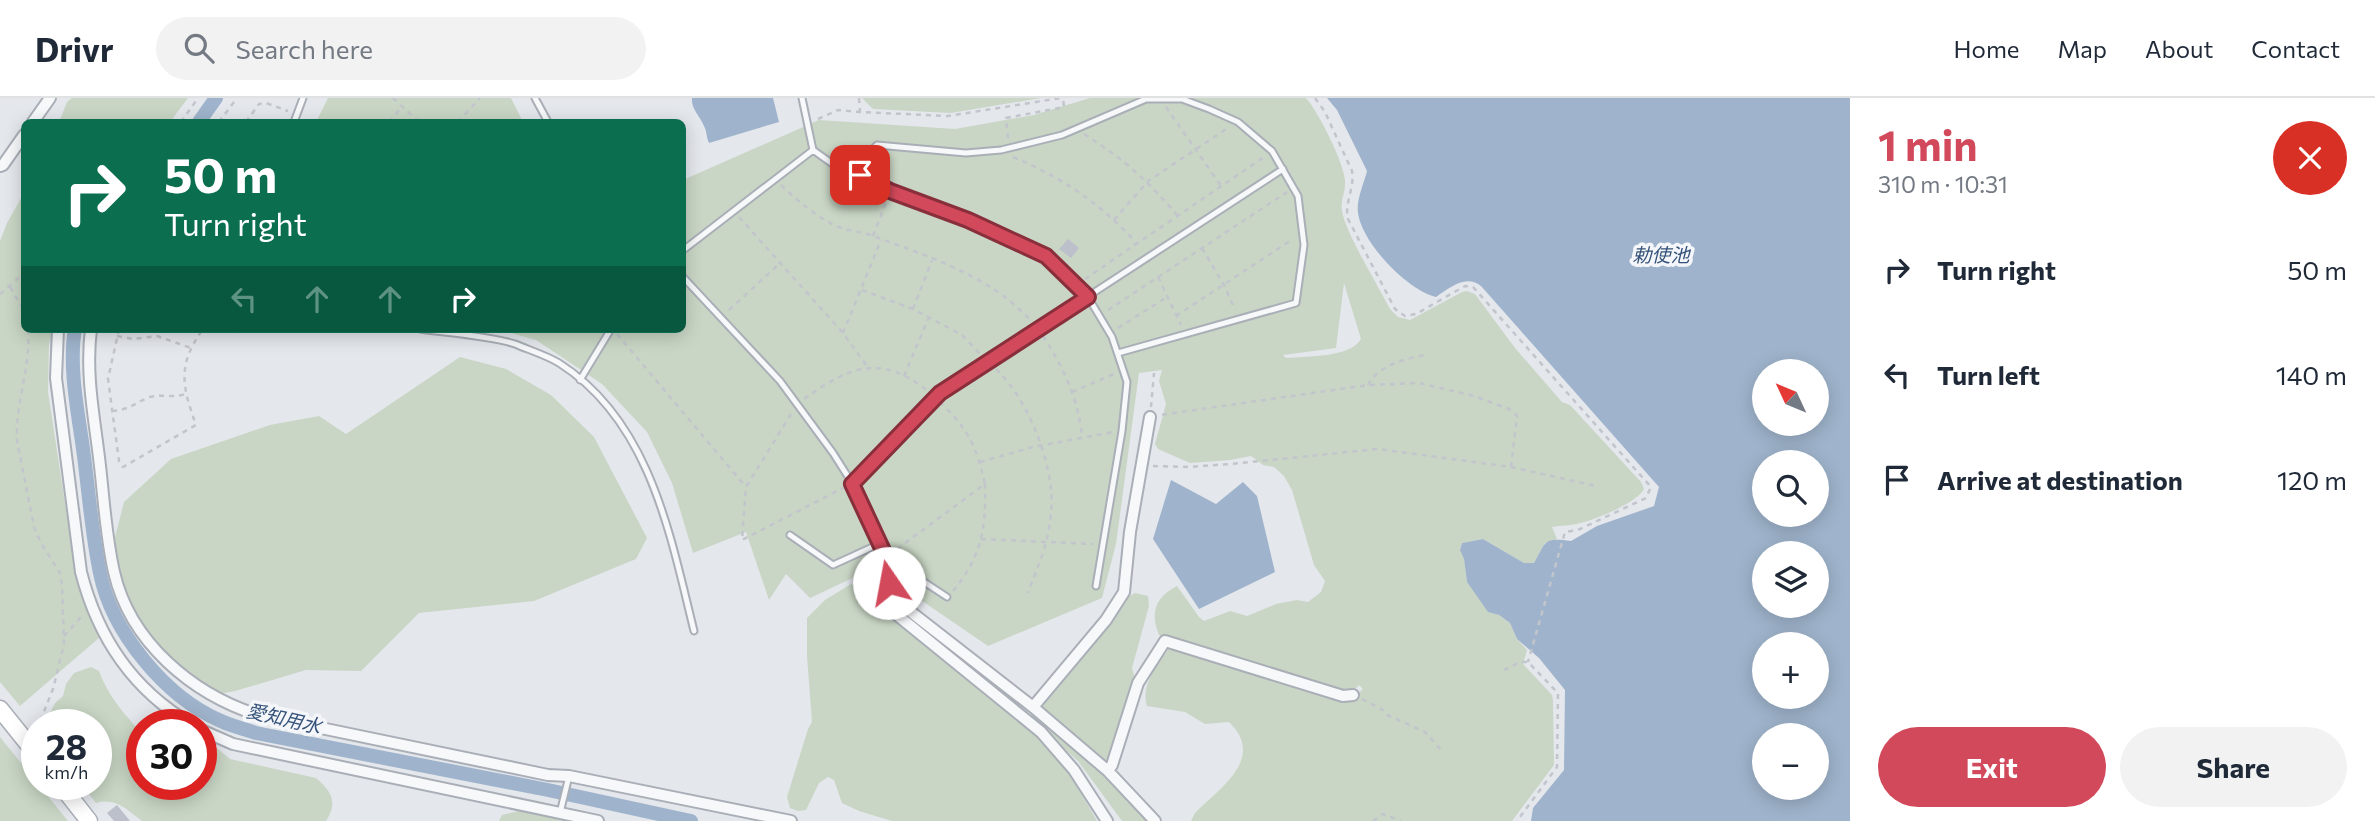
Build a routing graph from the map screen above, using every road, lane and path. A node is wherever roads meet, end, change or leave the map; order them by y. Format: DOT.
graph roads {
  1 [pos="50,98"];
  2 [pos="198,98"];
  3 [pos="237,98"];
  4 [pos="303,98"];
  5 [pos="393,98"];
  6 [pos="480,98"];
  7 [pos="535,98"];
  8 [pos="802,98"];
  9 [pos="859,98"];
  10 [pos="1062,98"];
  11 [pos="1315,98"];
  12 [pos="1160,99"];
  13 [pos="402,107"];
  14 [pos="860,111"];
  15 [pos="297,114"];
  16 [pos="35,119"];
  17 [pos="183,119"];
  18 [pos="221,119"];
  19 [pos="248,119"];
  20 [pos="295,119"];
  21 [pos="392,119"];
  22 [pos="416,119"];
  23 [pos="461,119"];
  24 [pos="546,119"];
  25 [pos="818,119"];
  26 [pos="1238,122"];
  27 [pos="1076,129"];
  28 [pos="21,139"];
  29 [pos="1009,149"];
  30 [pos="1195,149"];
  31 [pos="813,150"];
  32 [pos="1001,150"];
  33 [pos="1272,151"];
  34 [pos="0,166"];
  35 [pos="1283,169"];
  36 [pos="860,175"];
  37 [pos="776,180"];
  38 [pos="1147,181"];
  39 [pos="1221,186"];
  40 [pos="1294,188"];
  41 [pos="890,191"];
  42 [pos="735,212"];
  43 [pos="1178,216"];
  44 [pos="1114,220"];
  45 [pos="1303,232"];
  46 [pos="873,236"];
  47 [pos="881,240"];
  48 [pos="1135,245"];
  49 [pos="686,248"];
  50 [pos="1202,248"];
  51 [pos="932,260"];
  52 [pos="779,264"];
  53 [pos="21,276"];
  54 [pos="1158,277"];
  55 [pos="686,279"];
  56 [pos="1076,285"];
  57 [pos="1223,285"];
  58 [pos="10,287"];
  59 [pos="862,290"];
  60 [pos="0,294"];
  61 [pos="1088,297"];
  62 [pos="1167,297"];
  63 [pos="21,305"];
  64 [pos="913,309"];
  65 [pos="1100,316"];
  66 [pos="1176,316"];
  67 [pos="721,317"];
  68 [pos="929,319"];
  69 [pos="1238,319"];
  70 [pos="1038,329"];
  71 [pos="28,333"];
  72 [pos="58,333"];
  73 [pos="91,333"];
  74 [pos="118,333"];
  75 [pos="200,333"];
  76 [pos="446,333"];
  77 [pos="609,333"];
  78 [pos="615,333"];
  79 [pos="844,333"];
  80 [pos="1110,333"];
  81 [pos="1185,334"];
  82 [pos="117,336"];
  83 [pos="191,348"];
  84 [pos="1118,354"];
  85 [pos="1425,355"];
  86 [pos="988,362"];
  87 [pos="868,366"];
  88 [pos="1124,370"];
  89 [pos="1154,373"];
  90 [pos="904,376"];
  91 [pos="580,380"];
  92 [pos="1368,385"];
  93 [pos="1072,392"];
  94 [pos="185,394"];
  95 [pos="936,398"];
  96 [pos="797,404"];
  97 [pos="112,411"];
  98 [pos="1150,417"];
  99 [pos="1122,431"];
  100 [pos="1082,437"];
  101 [pos="1041,445"];
  102 [pos="980,462"];
  103 [pos="1143,465"];
  104 [pos="1511,467"];
  105 [pos="852,484"];
  106 [pos="985,484"];
  107 [pos="1596,486"];
  108 [pos="746,487"];
  109 [pos="790,535"];
  110 [pos="981,539"];
  111 [pos="1046,542"];
  112 [pos="879,544"];
  113 [pos="1103,545"];
  114 [pos="886,557"];
  115 [pos="1096,586"];
  116 [pos="1028,593"];
  117 [pos="947,597"];
  118 [pos="89,603"];
  119 [pos="694,631"];
  120 [pos="64,636"];
  121 [pos="1528,662"];
  122 [pos="1504,670"];
  123 [pos="1353,695"];
  124 [pos="1033,706"];
  125 [pos="0,709"];
  126 [pos="44,709"];
  127 [pos="169,709"];
  128 [pos="21,735"];
  129 [pos="217,737"];
  130 [pos="1443,752"];
  131 [pos="1108,771"];
  132 [pos="569,776"];
  133 [pos="73,800"];
  134 [pos="561,810"];
  135 [pos="89,821"];
  136 [pos="598,821"];
  137 [pos="791,821"];
  138 [pos="1107,821"];
  139 [pos="1155,821"];
  140 [pos="1373,821"];
  141 [pos="1401,821"];
  142 [pos="1517,821"];
  1 -- 16 [label="street"];
  2 -- 17 [label="path"];
  3 -- 18 [label="path"];
  4 -- 15 [label="lane"];
  5 -- 13 [label="path"];
  6 -- 23 [label="path"];
  7 -- 24 [label="lane"];
  8 -- 31 [label="lane"];
  9 -- 14 [label="path"];
  10 -- 14 [label="path"];
  10 -- 29 [label="path"];
  11 -- 121 [label="path"];
  12 -- 26 [label="lane"];
  12 -- 27 [label="lane"];
  12 -- 30 [label="path"];
  13 -- 21 [label="path"];
  13 -- 22 [label="path"];
  14 -- 25 [label="path"];
  15 -- 19 [label="path"];
  15 -- 20 [label="lane"];
  26 -- 30 [label="path"];
  26 -- 33 [label="lane"];
  27 -- 29 [label="lane"];
  27 -- 38 [label="path"];
  28 -- 34 [label="street"];
  29 -- 32 [label="lane"];
  30 -- 38 [label="path"];
  30 -- 39 [label="path"];
  31 -- 36 [label="lane"];
  31 -- 37 [label="lane"];
  32 -- 36 [label="lane"];
  32 -- 44 [label="path"];
  33 -- 35 [label="lane"];
  33 -- 39 [label="path"];
  35 -- 40 [label="lane"];
  35 -- 61 [label="lane"];
  36 -- 41 [label="lane"];
  37 -- 42 [label="lane"];
  37 -- 46 [label="path"];
  38 -- 43 [label="path"];
  38 -- 44 [label="path"];
  39 -- 43 [label="path"];
  40 -- 45 [label="lane"];
  40 -- 50 [label="path"];
  41 -- 46 [label="path"];
  41 -- 56 [label="lane"];
  42 -- 49 [label="lane"];
  42 -- 52 [label="path"];
  43 -- 48 [label="path"];
  44 -- 48 [label="path"];
  45 -- 57 [label="path"];
  45 -- 69 [label="lane"];
  46 -- 47 [label="path"];
  47 -- 51 [label="path"];
  47 -- 59 [label="path"];
  48 -- 56 [label="path"];
  50 -- 54 [label="path"];
  50 -- 57 [label="path"];
  51 -- 64 [label="path"];
  51 -- 70 [label="path"];
  52 -- 67 [label="path"];
  52 -- 79 [label="path"];
  53 -- 58 [label="path"];
  54 -- 62 [label="path"];
  54 -- 65 [label="path"];
  55 -- 67 [label="lane"];
  56 -- 61 [label="lane"];
  57 -- 66 [label="path"];
  57 -- 69 [label="path"];
  58 -- 60 [label="path"];
  58 -- 63 [label="path"];
  59 -- 64 [label="path"];
  59 -- 79 [label="path"];
  61 -- 65 [label="lane"];
  61 -- 70 [label="lane"];
  62 -- 66 [label="path"];
  62 -- 80 [label="path"];
  64 -- 68 [label="path"];
  65 -- 80 [label="lane"];
  66 -- 81 [label="path"];
  67 -- 96 [label="lane"];
  68 -- 86 [label="path"];
  68 -- 90 [label="path"];
  69 -- 81 [label="lane"];
  70 -- 86 [label="lane"];
  70 -- 93 [label="path"];
  71 -- 120 [label="path"];
  72 -- 118 [label="street"];
  73 -- 132 [label="street"];
  74 -- 82 [label="path"];
  75 -- 83 [label="path"];
  76 -- 91 [label="lane"];
  77 -- 91 [label="lane"];
  78 -- 108 [label="path"];
  79 -- 87 [label="path"];
  80 -- 84 [label="lane"];
  81 -- 84 [label="lane"];
  82 -- 83 [label="path"];
  82 -- 97 [label="path"];
  83 -- 94 [label="path"];
  84 -- 88 [label="lane"];
  85 -- 92 [label="path"];
  86 -- 95 [label="lane"];
  86 -- 101 [label="path"];
  87 -- 90 [label="path"];
  87 -- 96 [label="path"];
  88 -- 93 [label="path"];
  88 -- 99 [label="lane"];
  89 -- 98 [label="path"];
  90 -- 95 [label="path"];
  91 -- 119 [label="lane"];
  92 -- 98 [label="path"];
  92 -- 104 [label="path"];
  93 -- 100 [label="path"];
  94 -- 97 [label="path"];
  94 -- 97 [label="path"];
  95 -- 102 [label="path"];
  95 -- 105 [label="lane"];
  96 -- 105 [label="lane"];
  96 -- 108 [label="path"];
  98 -- 103 [label="street"];
  99 -- 100 [label="path"];
  99 -- 113 [label="lane"];
  100 -- 101 [label="path"];
  101 -- 102 [label="path"];
  101 -- 111 [label="path"];
  102 -- 106 [label="path"];
  103 -- 104 [label="path"];
  103 -- 124 [label="street"];
  104 -- 107 [label="path"];
  105 -- 108 [label="path"];
  105 -- 112 [label="lane"];
  106 -- 110 [label="path"];
  106 -- 114 [label="path"];
  109 -- 112 [label="lane"];
  110 -- 111 [label="path"];
  110 -- 117 [label="path"];
  111 -- 113 [label="path"];
  111 -- 116 [label="path"];
  112 -- 114 [label="lane"];
  113 -- 115 [label="lane"];
  114 -- 117 [label="lane"];
  114 -- 124 [label="street"];
  114 -- 138 [label="street"];
  118 -- 120 [label="path"];
  118 -- 127 [label="street"];
  120 -- 126 [label="path"];
  121 -- 122 [label="path"];
  121 -- 142 [label="path"];
  123 -- 130 [label="path"];
  123 -- 131 [label="street"];
  124 -- 131 [label="street"];
  125 -- 128 [label="street"];
  129 -- 134 [label="street"];
  131 -- 139 [label="street"];
  132 -- 134 [label="lane"];
  132 -- 137 [label="street"];
  133 -- 135 [label="street"];
  134 -- 136 [label="street"];
  140 -- 141 [label="path"];
}
